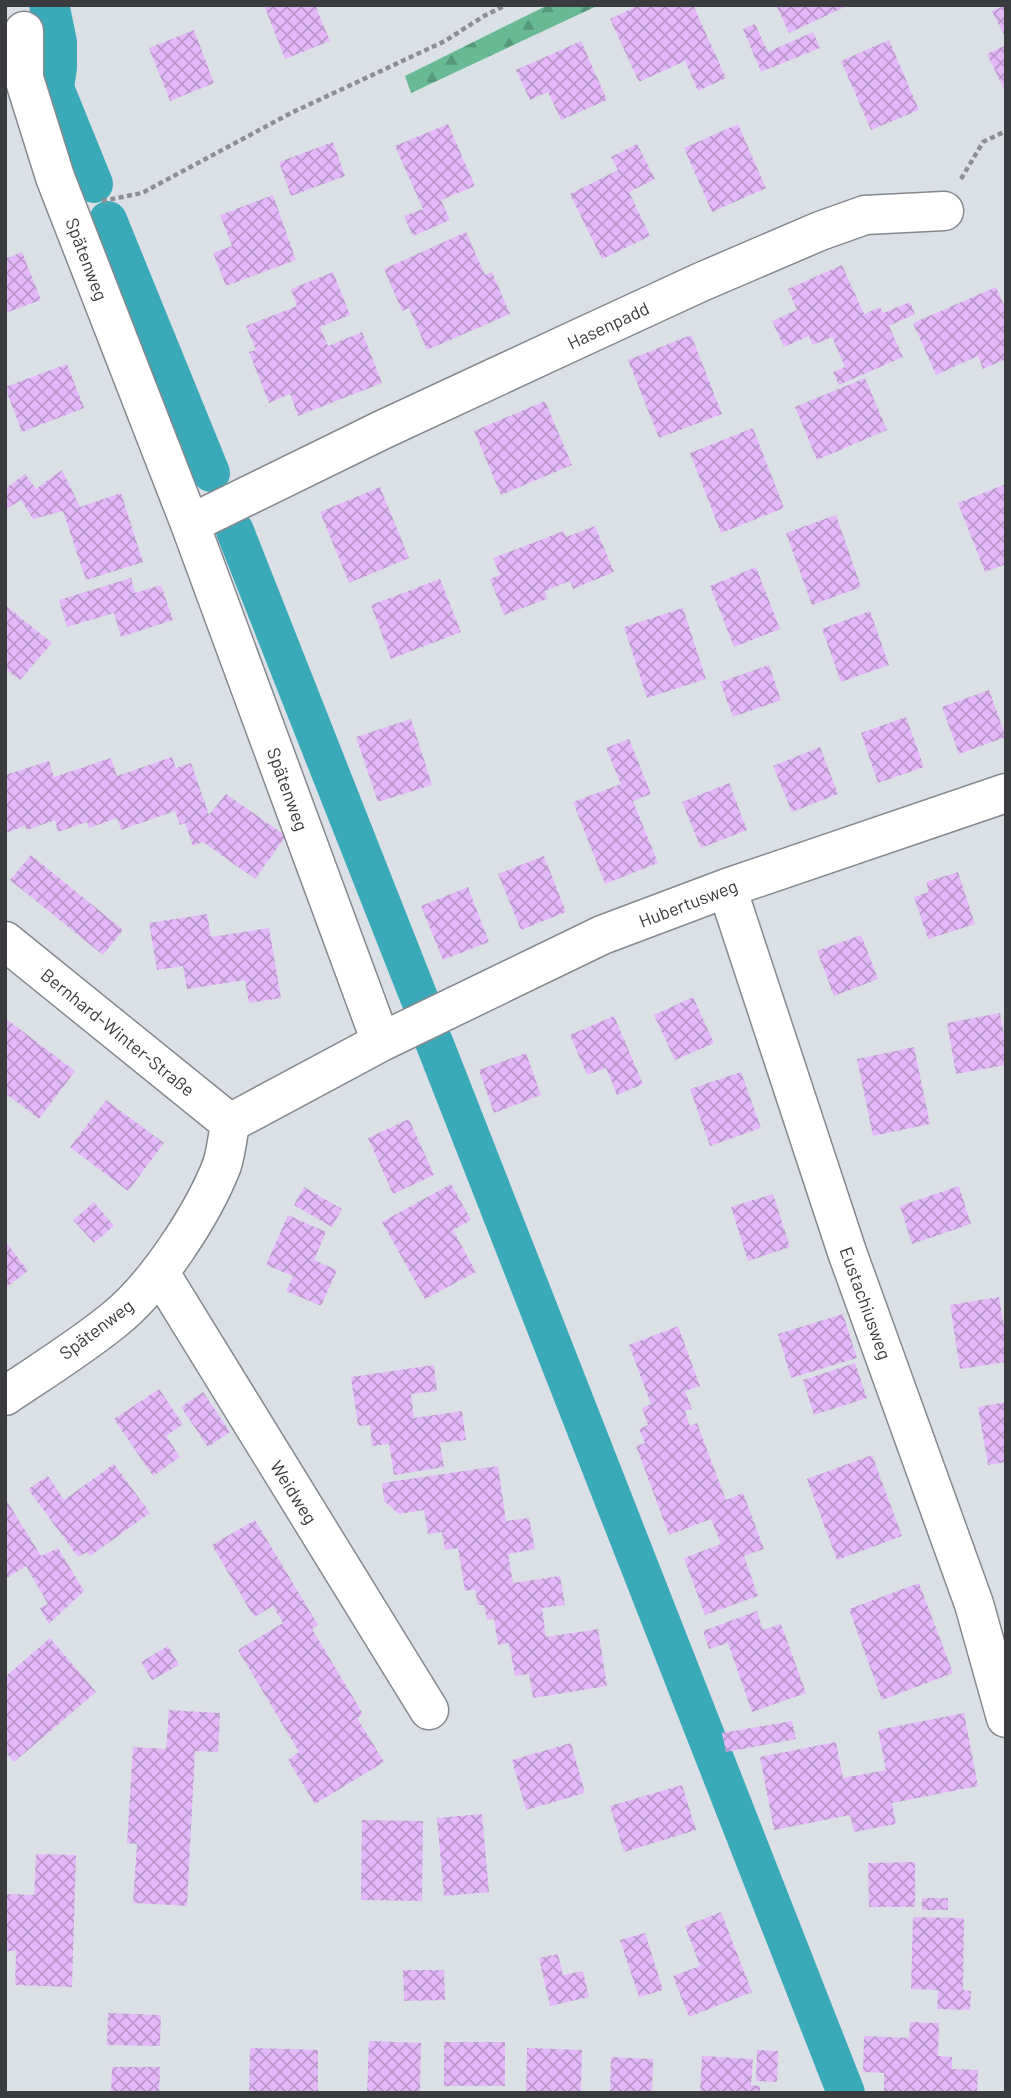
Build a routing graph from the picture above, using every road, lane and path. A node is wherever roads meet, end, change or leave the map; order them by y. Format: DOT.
graph roads {
  1 [pos="506,5"];
  2 [pos="24,31"];
  3 [pos="1006,131"];
  4 [pos="67,209"];
  5 [pos="944,211"];
  6 [pos="190,524"];
  7 [pos="1006,793"];
  8 [pos="727,888"];
  9 [pos="5,941"];
  10 [pos="381,1042"];
  11 [pos="230,1123"];
  12 [pos="160,1273"];
  13 [pos="5,1396"];
  14 [pos="429,1710"];
  15 [pos="1006,1718"];
  1 -- 4 [label="path"];
  2 -- 4 [label="street, Spätenweg"];
  3 -- 5 [label="path"];
  4 -- 6 [label="street, Spätenweg"];
  5 -- 6 [label="street, Hasenpadd"];
  6 -- 10 [label="street, Spätenweg"];
  7 -- 8 [label="street, Hubertusweg"];
  8 -- 10 [label="street, Hubertusweg"];
  8 -- 15 [label="street, Eustachiusweg"];
  9 -- 11 [label="street, Bernhard-Winter-Straße"];
  10 -- 11 [label="street"];
  11 -- 12 [label="street, Spätenweg"];
  12 -- 13 [label="street, Spätenweg"];
  12 -- 14 [label="street, Weidweg"];
}
